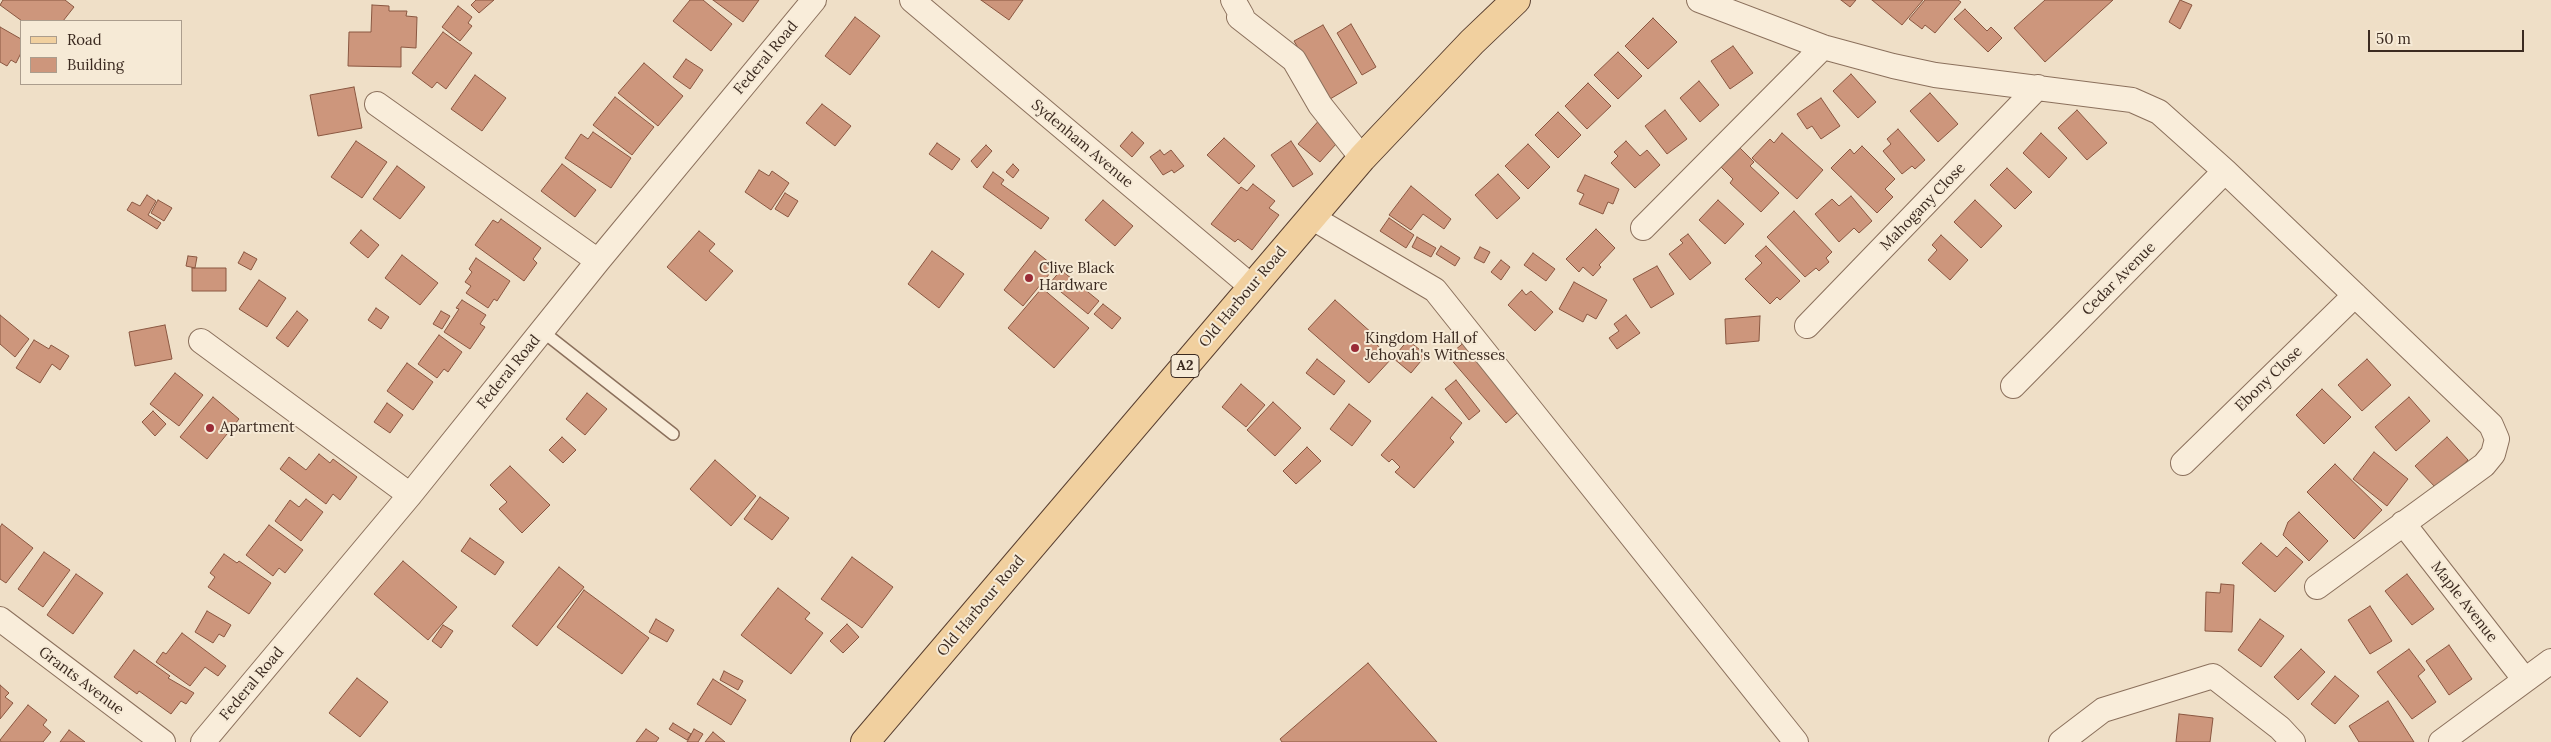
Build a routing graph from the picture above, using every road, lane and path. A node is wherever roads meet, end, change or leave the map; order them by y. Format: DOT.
graph roads {
  1 [pos="814,0"];
  2 [pos="912,0"];
  3 [pos="1233,0"];
  4 [pos="1516,0"];
  5 [pos="1700,0"];
  6 [pos="1823,47"];
  7 [pos="2038,88"];
  8 [pos="377,104"];
  9 [pos="1362,158"];
  10 [pos="2225,172"];
  11 [pos="1311,217"];
  12 [pos="1643,228"];
  13 [pos="598,261"];
  14 [pos="1252,287"];
  15 [pos="2355,295"];
  16 [pos="1807,326"];
  17 [pos="542,331"];
  18 [pos="201,341"];
  19 [pos="2013,386"];
  20 [pos="673,434"];
  21 [pos="2183,463"];
  22 [pos="410,495"];
  23 [pos="2404,523"];
  24 [pos="2318,587"];
  25 [pos="0,619"];
  26 [pos="2551,661"];
  27 [pos="2525,680"];
  28 [pos="162,742"];
  29 [pos="203,742"];
  30 [pos="865,742"];
  31 [pos="1796,742"];
  32 [pos="2061,742"];
  33 [pos="2293,742"];
  34 [pos="2441,742"];
  1 -- 13 [label="street, Federal Road"];
  2 -- 14 [label="street, Sydenham Avenue"];
  3 -- 9 [label="street"];
  4 -- 9 [label="main road, Old Harbour Road / A2"];
  5 -- 6 [label="street"];
  6 -- 7 [label="street"];
  6 -- 12 [label="street"];
  7 -- 10 [label="street"];
  7 -- 16 [label="street, Mahogany Close"];
  8 -- 13 [label="street"];
  9 -- 11 [label="main road, Old Harbour Road / A2"];
  10 -- 15 [label="street"];
  10 -- 19 [label="street, Cedar Avenue"];
  11 -- 14 [label="main road, Old Harbour Road / A2"];
  11 -- 31 [label="street"];
  13 -- 17 [label="street, Federal Road"];
  14 -- 30 [label="main road, Old Harbour Road / A2"];
  15 -- 21 [label="street, Ebony Close"];
  15 -- 23 [label="street"];
  17 -- 20 [label="lane"];
  17 -- 22 [label="street, Federal Road"];
  18 -- 22 [label="street"];
  22 -- 29 [label="street, Federal Road"];
  23 -- 24 [label="street"];
  23 -- 27 [label="street, Maple Avenue"];
  25 -- 28 [label="street, Grants Avenue"];
  26 -- 27 [label="street"];
  27 -- 34 [label="street"];
  32 -- 33 [label="street"];
}
